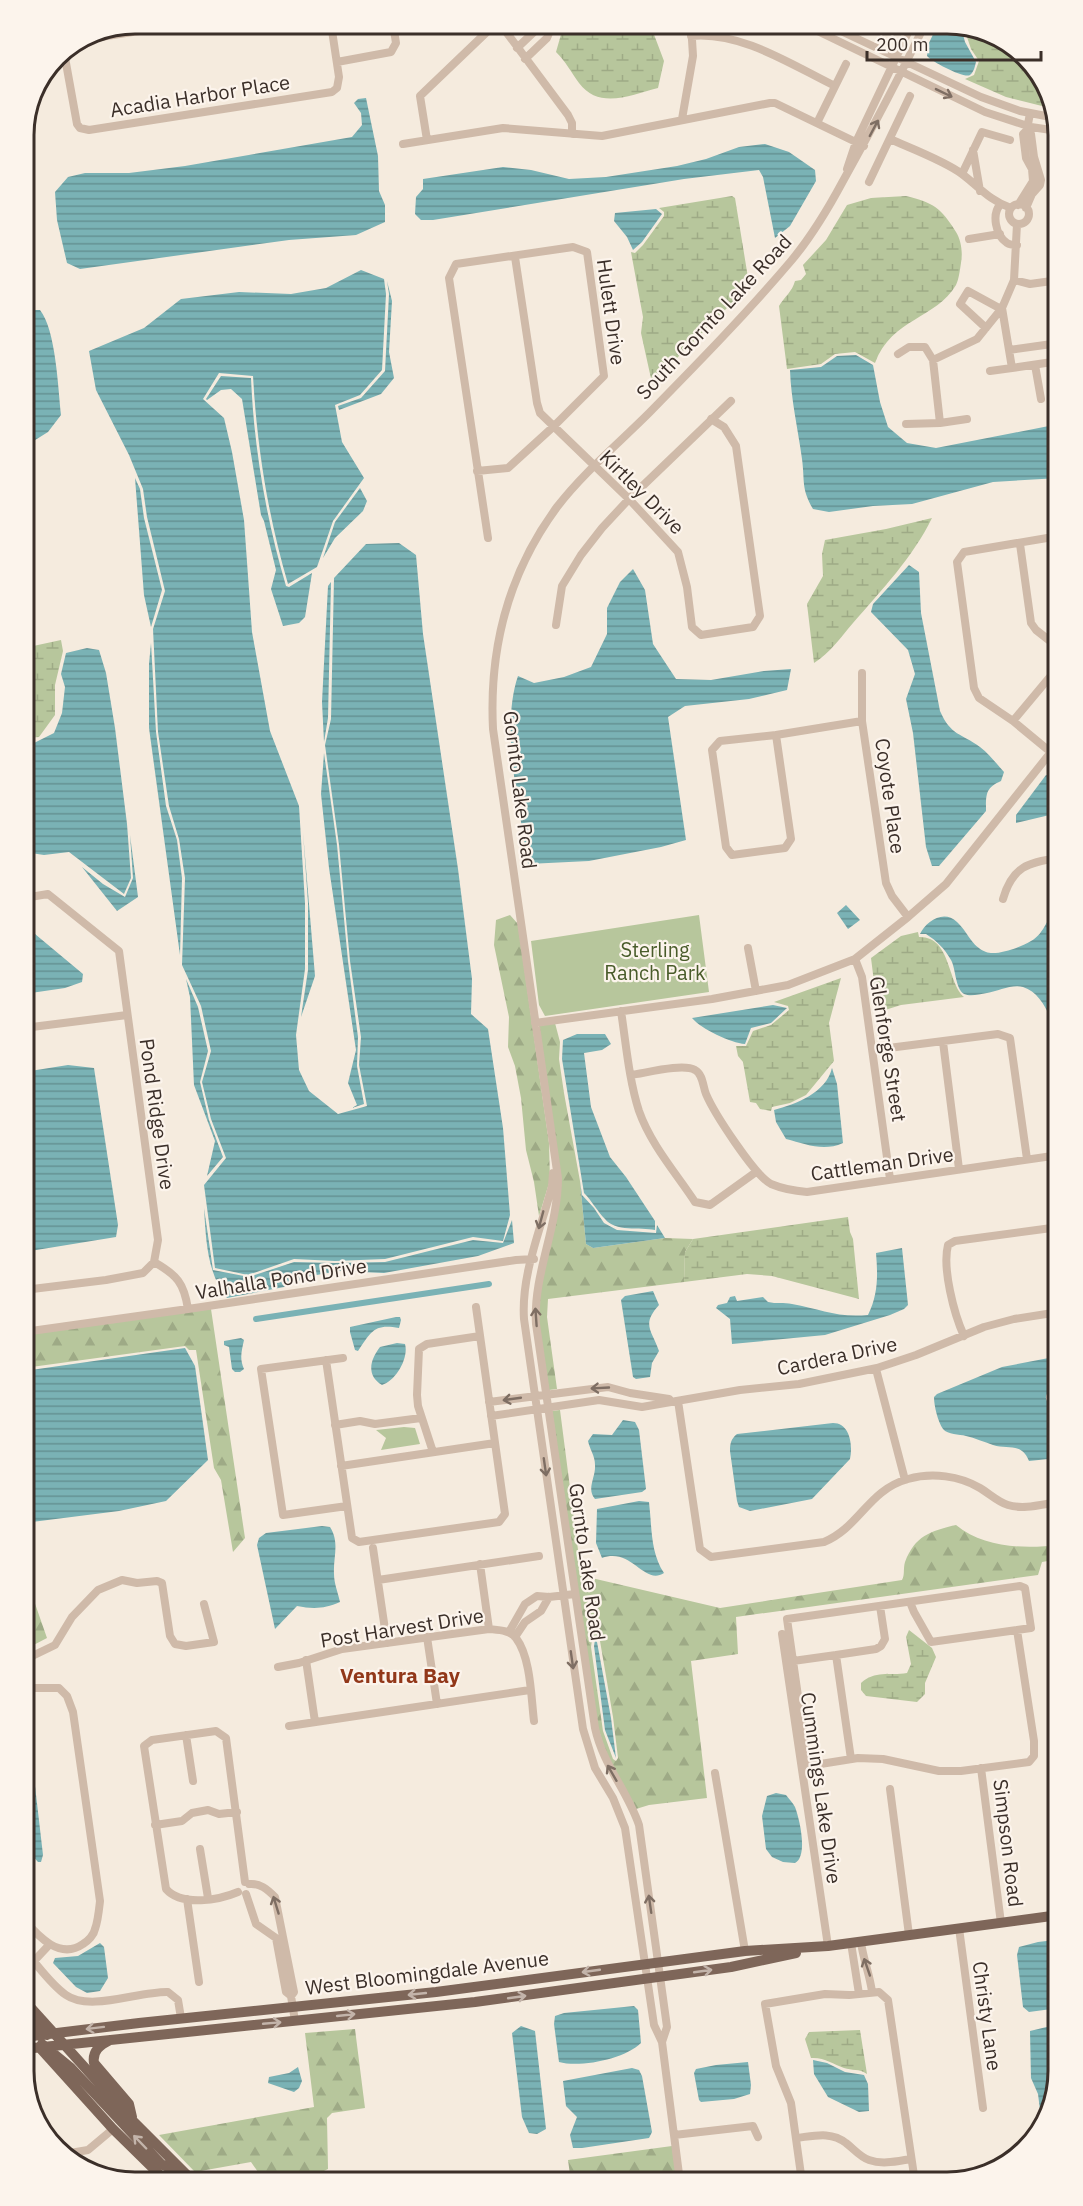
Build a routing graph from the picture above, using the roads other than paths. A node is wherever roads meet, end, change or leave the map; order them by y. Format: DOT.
graph roads {
  1 [pos="333,34"];
  2 [pos="395,34"];
  3 [pos="484,34"];
  4 [pos="508,34"];
  5 [pos="532,34"];
  6 [pos="535,34"];
  7 [pos="548,35"];
  8 [pos="825,35"];
  9 [pos="849,35"];
  10 [pos="907,35"];
  11 [pos="920,35"];
  12 [pos="691,36"];
  13 [pos="546,40"];
  14 [pos="517,48"];
  15 [pos="896,57"];
  16 [pos="525,60"];
  17 [pos="337,62"];
  18 [pos="907,62"];
  19 [pos="66,63"];
  20 [pos="846,64"];
  21 [pos="891,68"];
  22 [pos="902,73"];
  23 [pos="835,86"];
  24 [pos="910,96"];
  25 [pos="1030,113"];
  26 [pos="1047,116"];
  27 [pos="682,120"];
  28 [pos="818,123"];
  29 [pos="1027,128"];
  30 [pos="1048,130"];
  31 [pos="572,134"];
  32 [pos="890,139"];
  33 [pos="427,140"];
  34 [pos="1010,140"];
  35 [pos="403,144"];
  36 [pos="860,144"];
  37 [pos="973,150"];
  38 [pos="962,174"];
  39 [pos="869,182"];
  40 [pos="980,191"];
  41 [pos="1000,205"];
  42 [pos="1021,206"];
  43 [pos="1017,228"];
  44 [pos="1000,234"];
  45 [pos="969,239"];
  46 [pos="1017,245"];
  47 [pos="515,257"];
  48 [pos="1014,280"];
  49 [pos="1048,281"];
  50 [pos="1001,308"];
  51 [pos="986,328"];
  52 [pos="1048,345"];
  53 [pos="1009,350"];
  54 [pos="898,354"];
  55 [pos="933,360"];
  56 [pos="1048,363"];
  57 [pos="1035,365"];
  58 [pos="1012,368"];
  59 [pos="990,371"];
  60 [pos="1041,399"];
  61 [pos="731,401"];
  62 [pos="711,419"];
  63 [pos="967,419"];
  64 [pos="940,423"];
  65 [pos="906,424"];
  66 [pos="553,427"];
  67 [pos="595,468"];
  68 [pos="477,471"];
  69 [pos="628,499"];
  70 [pos="488,538"];
  71 [pos="1048,538"];
  72 [pos="1020,544"];
  73 [pos="556,625"];
  74 [pos="1048,639"];
  75 [pos="862,672"];
  76 [pos="1048,679"];
  77 [pos="862,721"];
  78 [pos="1013,721"];
  79 [pos="776,735"];
  80 [pos="1048,750"];
  81 [pos="1048,757"];
  82 [pos="1048,860"];
  83 [pos="35,896"];
  84 [pos="1003,899"];
  85 [pos="908,917"];
  86 [pos="748,948"];
  87 [pos="855,959"];
  88 [pos="756,991"];
  89 [pos="621,1011"];
  90 [pos="127,1015"];
  91 [pos="535,1023"];
  92 [pos="35,1027"];
  93 [pos="943,1042"];
  94 [pos="873,1050"];
  95 [pos="631,1075"];
  96 [pos="552,1143"];
  97 [pos="1048,1157"];
  98 [pos="1027,1160"];
  99 [pos="959,1169"];
  100 [pos="756,1172"];
  101 [pos="891,1179"];
  102 [pos="1048,1228"];
  103 [pos="532,1258"];
  104 [pos="543,1261"];
  105 [pos="154,1262"];
  106 [pos="34,1289"];
  107 [pos="476,1306"];
  108 [pos="188,1309"];
  109 [pos="1048,1314"];
  110 [pos="34,1331"];
  111 [pos="480,1336"];
  112 [pos="964,1336"];
  113 [pos="343,1358"];
  114 [pos="326,1360"];
  115 [pos="876,1368"];
  116 [pos="547,1394"];
  117 [pos="634,1394"];
  118 [pos="535,1396"];
  119 [pos="678,1401"];
  120 [pos="489,1402"];
  121 [pos="633,1405"];
  122 [pos="549,1408"];
  123 [pos="537,1409"];
  124 [pos="491,1416"];
  125 [pos="421,1418"];
  126 [pos="335,1425"];
  127 [pos="495,1443"];
  128 [pos="433,1452"];
  129 [pos="341,1466"];
  130 [pos="905,1480"];
  131 [pos="1048,1503"];
  132 [pos="347,1506"];
  133 [pos="373,1548"];
  134 [pos="539,1556"];
  135 [pos="480,1564"];
  136 [pos="378,1580"];
  137 [pos="575,1594"];
  138 [pos="563,1596"];
  139 [pos="549,1598"];
  140 [pos="910,1602"];
  141 [pos="204,1604"];
  142 [pos="880,1606"];
  143 [pos="489,1629"];
  144 [pos="1017,1630"];
  145 [pos="782,1634"];
  146 [pos="512,1635"];
  147 [pos="428,1637"];
  148 [pos="387,1643"];
  149 [pos="34,1655"];
  150 [pos="836,1655"];
  151 [pos="306,1660"];
  152 [pos="793,1661"];
  153 [pos="278,1667"];
  154 [pos="34,1688"];
  155 [pos="530,1690"];
  156 [pos="437,1704"];
  157 [pos="534,1721"];
  158 [pos="315,1722"];
  159 [pos="289,1726"];
  160 [pos="186,1735"];
  161 [pos="851,1759"];
  162 [pos="981,1768"];
  163 [pos="715,1773"];
  164 [pos="193,1781"];
  165 [pos="890,1789"];
  166 [pos="237,1812"];
  167 [pos="155,1825"];
  168 [pos="639,1825"];
  169 [pos="626,1828"];
  170 [pos="200,1849"];
  171 [pos="247,1883"];
  172 [pos="242,1893"];
  173 [pos="187,1899"];
  174 [pos="208,1899"];
  175 [pos="1048,1917"];
  176 [pos="1001,1923"];
  177 [pos="959,1928"];
  178 [pos="34,1930"];
  179 [pos="909,1935"];
  180 [pos="856,1942"];
  181 [pos="49,1945"];
  182 [pos="828,1946"];
  183 [pos="745,1951"];
  184 [pos="34,1961"];
  185 [pos="658,1962"];
  186 [pos="645,1964"];
  187 [pos="660,1977"];
  188 [pos="647,1979"];
  189 [pos="199,1982"];
  190 [pos="475,1987"];
  191 [pos="872,1992"];
  192 [pos="859,1994"];
  193 [pos="292,2002"];
  194 [pos="475,2002"];
  195 [pos="34,2012"];
  196 [pos="181,2018"];
  197 [pos="295,2021"];
  198 [pos="34,2024"];
  199 [pos="34,2035"];
  200 [pos="55,2038"];
  201 [pos="111,2039"];
  202 [pos="34,2040"];
  203 [pos="662,2042"];
  204 [pos="42,2046"];
  205 [pos="34,2047"];
  206 [pos="983,2108"];
  207 [pos="133,2121"];
  208 [pos="113,2129"];
  209 [pos="674,2135"];
  210 [pos="758,2137"];
  211 [pos="796,2138"];
  212 [pos="76,2152"];
  213 [pos="912,2159"];
  214 [pos="155,2171"];
  215 [pos="176,2171"];
  216 [pos="183,2171"];
  217 [pos="679,2172"];
  218 [pos="801,2172"];
  219 [pos="914,2172"];
  1 -- 17 [label="street, Acadia Harbor Place"];
  2 -- 17 [label="street"];
  3 -- 33 [label="street"];
  4 -- 14 [label="street"];
  5 -- 14 [label="street"];
  6 -- 13 [label="street"];
  7 -- 13 [label="street"];
  8 -- 21 [label="street"];
  9 -- 15 [label="street"];
  10 -- 15 [label="street, South Gornto Lake Road"];
  11 -- 18 [label="street, South Gornto Lake Road"];
  12 -- 23 [label="street"];
  12 -- 27 [label="street"];
  13 -- 16 [label="street"];
  14 -- 16 [label="street"];
  15 -- 18 [label="street"];
  15 -- 21 [label="street, South Gornto Lake Road"];
  16 -- 31 [label="street"];
  17 -- 19 [label="street, Acadia Harbor Place"];
  18 -- 22 [label="street, South Gornto Lake Road"];
  18 -- 25 [label="street"];
  20 -- 23 [label="street"];
  21 -- 22 [label="street"];
  21 -- 36 [label="street, South Gornto Lake Road"];
  22 -- 29 [label="street, one-way"];
  36 -- 22 [label="street, South Gornto Lake Road, one-way"];
  23 -- 28 [label="street"];
  24 -- 32 [label="street"];
  25 -- 26 [label="street"];
  25 -- 29 [label="street"];
  27 -- 28 [label="street"];
  27 -- 31 [label="street"];
  28 -- 36 [label="street"];
  29 -- 30 [label="street"];
  29 -- 42 [label="street"];
  29 -- 42 [label="street"];
  31 -- 33 [label="street"];
  32 -- 38 [label="street"];
  32 -- 39 [label="street"];
  33 -- 35 [label="street"];
  34 -- 37 [label="street"];
  36 -- 67 [label="street, South Gornto Lake Road"];
  37 -- 38 [label="street"];
  37 -- 40 [label="street"];
  38 -- 40 [label="street"];
  40 -- 41 [label="street"];
  41 -- 42 [label="street"];
  41 -- 44 [label="street"];
  42 -- 43 [label="street"];
  42 -- 43 [label="street"];
  43 -- 46 [label="street"];
  44 -- 45 [label="street"];
  44 -- 46 [label="street"];
  46 -- 48 [label="street"];
  47 -- 66 [label="street, Kirtley Drive"];
  47 -- 66 [label="street, Hulett Drive"];
  47 -- 68 [label="street, Hulett Drive"];
  48 -- 49 [label="street"];
  48 -- 50 [label="street"];
  50 -- 51 [label="street"];
  50 -- 51 [label="street"];
  50 -- 53 [label="street"];
  51 -- 55 [label="street"];
  52 -- 53 [label="street"];
  53 -- 58 [label="street"];
  54 -- 55 [label="street"];
  55 -- 64 [label="street"];
  56 -- 57 [label="street"];
  57 -- 58 [label="street"];
  57 -- 60 [label="street"];
  58 -- 59 [label="street"];
  61 -- 62 [label="street"];
  62 -- 69 [label="street"];
  62 -- 69 [label="street, Kirtley Drive"];
  63 -- 64 [label="street"];
  64 -- 65 [label="street"];
  66 -- 67 [label="street, Kirtley Drive"];
  66 -- 68 [label="street, Hulett Drive"];
  67 -- 69 [label="street, Kirtley Drive"];
  67 -- 91 [label="street, Gornto Lake Road"];
  68 -- 70 [label="street, Hulett Drive"];
  69 -- 73 [label="street"];
  71 -- 72 [label="street"];
  72 -- 74 [label="street"];
  72 -- 78 [label="street"];
  75 -- 77 [label="street, Coyote Place"];
  76 -- 78 [label="street"];
  77 -- 79 [label="street"];
  77 -- 85 [label="street, Coyote Place"];
  78 -- 80 [label="street"];
  79 -- 79 [label="street"];
  81 -- 85 [label="street"];
  82 -- 84 [label="street"];
  83 -- 90 [label="street, Pond Ridge Drive"];
  85 -- 87 [label="street"];
  86 -- 88 [label="street"];
  87 -- 88 [label="street"];
  87 -- 94 [label="street, Glenforge Street"];
  88 -- 89 [label="street"];
  89 -- 91 [label="street"];
  89 -- 95 [label="street"];
  90 -- 92 [label="street"];
  90 -- 105 [label="street, Pond Ridge Drive"];
  91 -- 96 [label="street, Gornto Lake Road"];
  93 -- 94 [label="street"];
  93 -- 98 [label="street"];
  93 -- 99 [label="street"];
  94 -- 101 [label="street, Glenforge Street"];
  95 -- 100 [label="street, Cattleman Drive"];
  95 -- 100 [label="street"];
  96 -- 103 [label="street, Gornto Lake Road, one-way"];
  96 -- 104 [label="street, Gornto Lake Road"];
  97 -- 98 [label="street, Cattleman Drive"];
  98 -- 99 [label="street, Cattleman Drive"];
  99 -- 101 [label="street, Cattleman Drive"];
  100 -- 101 [label="street, Cattleman Drive"];
  102 -- 112 [label="street"];
  103 -- 104 [label="street, Valhalla Pond Drive"];
  103 -- 108 [label="street, Valhalla Pond Drive"];
  103 -- 118 [label="street, Gornto Lake Road"];
  116 -- 104 [label="street, Gornto Lake Road, one-way"];
  105 -- 106 [label="street"];
  105 -- 108 [label="street"];
  107 -- 111 [label="street"];
  108 -- 110 [label="street, Valhalla Pond Drive"];
  109 -- 112 [label="street, Cardera Drive"];
  111 -- 120 [label="street"];
  111 -- 125 [label="street"];
  112 -- 115 [label="street, Cardera Drive"];
  113 -- 114 [label="street"];
  114 -- 126 [label="street"];
  114 -- 132 [label="street"];
  115 -- 119 [label="street, Cardera Drive"];
  115 -- 130 [label="street"];
  117 -- 116 [label="street, Cardera Drive, one-way"];
  116 -- 118 [label="street, Cardera Drive"];
  116 -- 122 [label="street, Gornto Lake Road"];
  117 -- 119 [label="street, Cardera Drive"];
  117 -- 121 [label="street"];
  118 -- 120 [label="street, Cardera Drive, one-way"];
  118 -- 123 [label="street, Gornto Lake Road"];
  119 -- 121 [label="street, Cardera Drive"];
  119 -- 130 [label="street"];
  120 -- 124 [label="street"];
  121 -- 122 [label="street, Cardera Drive"];
  122 -- 123 [label="street, Cardera Drive"];
  122 -- 137 [label="street, Gornto Lake Road"];
  123 -- 124 [label="street, Cardera Drive"];
  123 -- 138 [label="street, Gornto Lake Road, one-way"];
  124 -- 127 [label="street"];
  125 -- 126 [label="street"];
  125 -- 128 [label="street"];
  126 -- 129 [label="street"];
  127 -- 128 [label="street"];
  127 -- 132 [label="street"];
  128 -- 129 [label="street"];
  129 -- 132 [label="street"];
  130 -- 131 [label="street"];
  133 -- 136 [label="street"];
  134 -- 135 [label="street"];
  135 -- 136 [label="street"];
  135 -- 143 [label="street"];
  136 -- 148 [label="street"];
  137 -- 138 [label="street"];
  168 -- 137 [label="street, Gornto Lake Road, one-way"];
  138 -- 139 [label="street"];
  138 -- 169 [label="street, Gornto Lake Road, one-way"];
  139 -- 146 [label="street"];
  139 -- 146 [label="street"];
  140 -- 142 [label="street"];
  140 -- 144 [label="street"];
  140 -- 144 [label="street"];
  141 -- 149 [label="street"];
  142 -- 150 [label="street"];
  142 -- 152 [label="street"];
  143 -- 146 [label="street, Post Harvest Drive"];
  143 -- 147 [label="street, Post Harvest Drive"];
  144 -- 162 [label="street"];
  145 -- 182 [label="street, Cummings Lake Drive"];
  146 -- 155 [label="street"];
  147 -- 148 [label="street, Post Harvest Drive"];
  147 -- 156 [label="street"];
  148 -- 151 [label="street, Post Harvest Drive"];
  150 -- 152 [label="street"];
  150 -- 161 [label="street"];
  151 -- 153 [label="street, Post Harvest Drive"];
  151 -- 158 [label="street"];
  152 -- 161 [label="street"];
  154 -- 181 [label="street"];
  155 -- 156 [label="street"];
  155 -- 157 [label="street"];
  156 -- 158 [label="street"];
  158 -- 159 [label="street"];
  160 -- 164 [label="street"];
  160 -- 166 [label="street"];
  160 -- 167 [label="street"];
  161 -- 162 [label="street"];
  162 -- 176 [label="street, Simpson Road"];
  163 -- 183 [label="street"];
  165 -- 179 [label="street"];
  166 -- 167 [label="street"];
  166 -- 171 [label="street"];
  167 -- 173 [label="street"];
  168 -- 169 [label="street"];
  185 -- 168 [label="street, Gornto Lake Road, one-way"];
  169 -- 186 [label="street, Gornto Lake Road"];
  170 -- 174 [label="street"];
  171 -- 172 [label="street"];
  193 -- 171 [label="street, one-way"];
  172 -- 174 [label="street"];
  172 -- 193 [label="street"];
  173 -- 174 [label="street"];
  173 -- 189 [label="street"];
  175 -- 176 [label="main road, West Bloomingdale Avenue"];
  176 -- 177 [label="main road, West Bloomingdale Avenue"];
  177 -- 179 [label="main road, West Bloomingdale Avenue"];
  177 -- 206 [label="street, Christy Lane"];
  178 -- 181 [label="street"];
  179 -- 180 [label="main road, West Bloomingdale Avenue"];
  180 -- 182 [label="main road, West Bloomingdale Avenue"];
  191 -- 180 [label="street, one-way"];
  180 -- 192 [label="street"];
  181 -- 184 [label="street"];
  182 -- 183 [label="main road, West Bloomingdale Avenue"];
  187 -- 182 [label="main road, West Bloomingdale Avenue, one-way"];
  183 -- 185 [label="main road, West Bloomingdale Avenue"];
  184 -- 196 [label="street"];
  185 -- 186 [label="main road, West Bloomingdale Avenue"];
  185 -- 187 [label="street, Gornto Lake Road"];
  186 -- 188 [label="street, Gornto Lake Road"];
  186 -- 190 [label="main road, West Bloomingdale Avenue, one-way"];
  187 -- 188 [label="main road, West Bloomingdale Avenue"];
  187 -- 203 [label="street, Gornto Lake Road"];
  194 -- 188 [label="main road, West Bloomingdale Avenue, one-way"];
  188 -- 203 [label="street, Gornto Lake Road"];
  190 -- 193 [label="main road, West Bloomingdale Avenue, one-way"];
  190 -- 194 [label="main road"];
  191 -- 192 [label="street"];
  191 -- 213 [label="street"];
  192 -- 211 [label="street"];
  193 -- 196 [label="main road, West Bloomingdale Avenue"];
  193 -- 197 [label="street"];
  197 -- 194 [label="main road, West Bloomingdale Avenue, one-way"];
  195 -- 200 [label="main road"];
  196 -- 200 [label="main road, West Bloomingdale Avenue, one-way"];
  201 -- 197 [label="main road, West Bloomingdale Avenue, one-way"];
  198 -- 200 [label="main road"];
  199 -- 200 [label="main road, West Bloomingdale Avenue"];
  200 -- 201 [label="main road, West Bloomingdale Avenue"];
  200 -- 204 [label="main road, West Bloomingdale Avenue"];
  200 -- 207 [label="main road"];
  201 -- 207 [label="main road"];
  202 -- 204 [label="main road"];
  203 -- 209 [label="street"];
  204 -- 205 [label="main road, West Bloomingdale Avenue"];
  204 -- 208 [label="main road"];
  215 -- 204 [label="main road, one-way"];
  207 -- 216 [label="main road"];
  208 -- 212 [label="street"];
  208 -- 214 [label="main road"];
  209 -- 210 [label="street"];
  209 -- 217 [label="street"];
  211 -- 213 [label="street"];
  211 -- 218 [label="street"];
  213 -- 219 [label="street"];
}
